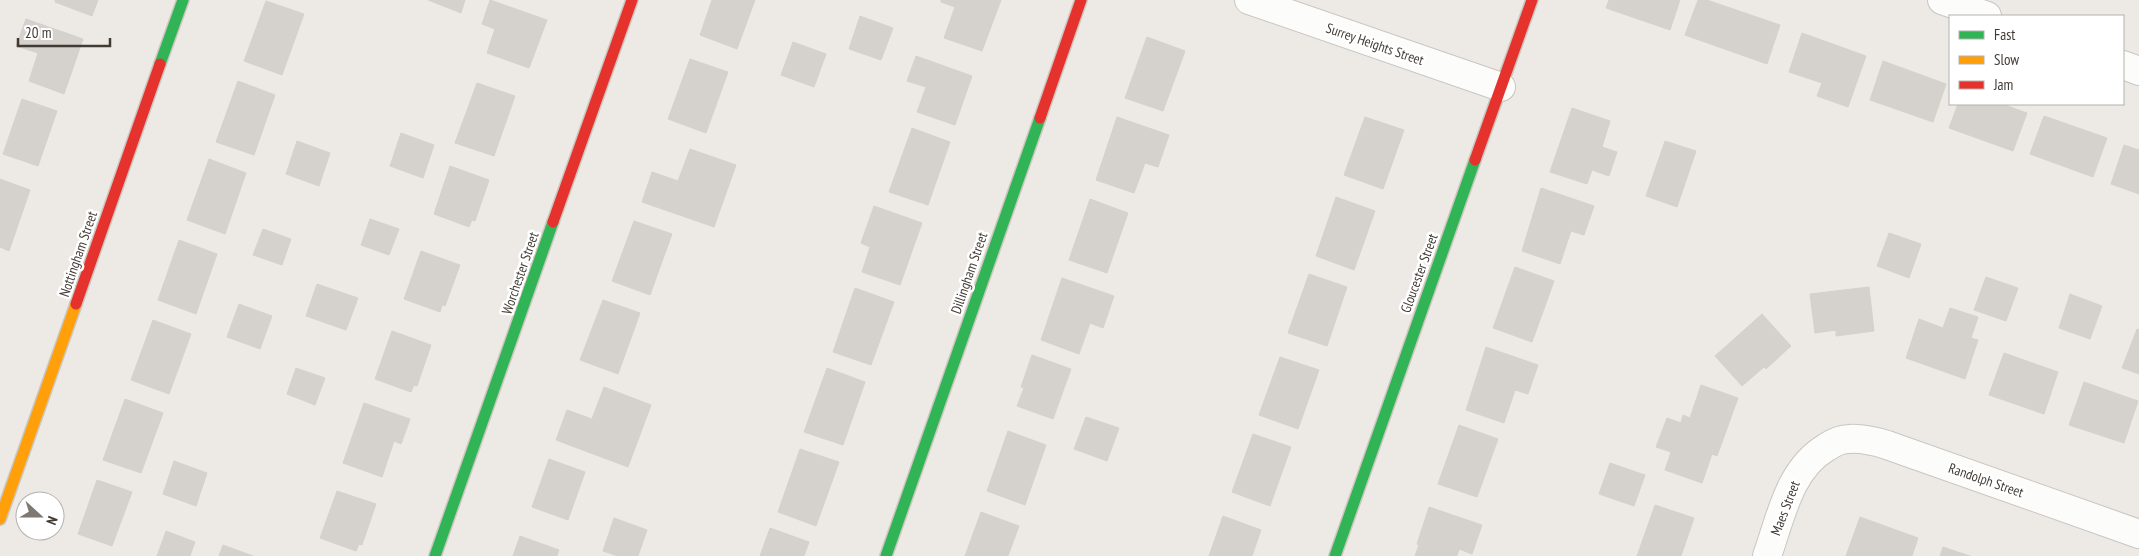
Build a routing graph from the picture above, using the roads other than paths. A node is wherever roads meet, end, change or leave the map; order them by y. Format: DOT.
graph roads {
  1 [pos="183,0"];
  2 [pos="632,0"];
  3 [pos="1081,0"];
  4 [pos="1249,0"];
  5 [pos="1532,0"];
  6 [pos="1942,0"];
  7 [pos="1984,15"];
  8 [pos="2124,65"];
  9 [pos="2139,71"];
  10 [pos="1501,88"];
  11 [pos="1832,444"];
  12 [pos="0,519"];
  13 [pos="2139,534"];
  14 [pos="435,556"];
  15 [pos="886,556"];
  16 [pos="1335,556"];
  17 [pos="1767,556"];
  1 -- 12 [label="street, Nottingham Street"];
  2 -- 14 [label="street, Worchester Street"];
  3 -- 15 [label="street, Dillingham Street"];
  4 -- 10 [label="street, Surrey Heights Street"];
  5 -- 10 [label="street, Gloucester Street"];
  6 -- 7 [label="street"];
  8 -- 9 [label="street"];
  10 -- 16 [label="street, Gloucester Street"];
  11 -- 13 [label="street, Randolph Street"];
  11 -- 17 [label="street, Maes Street"];
}
